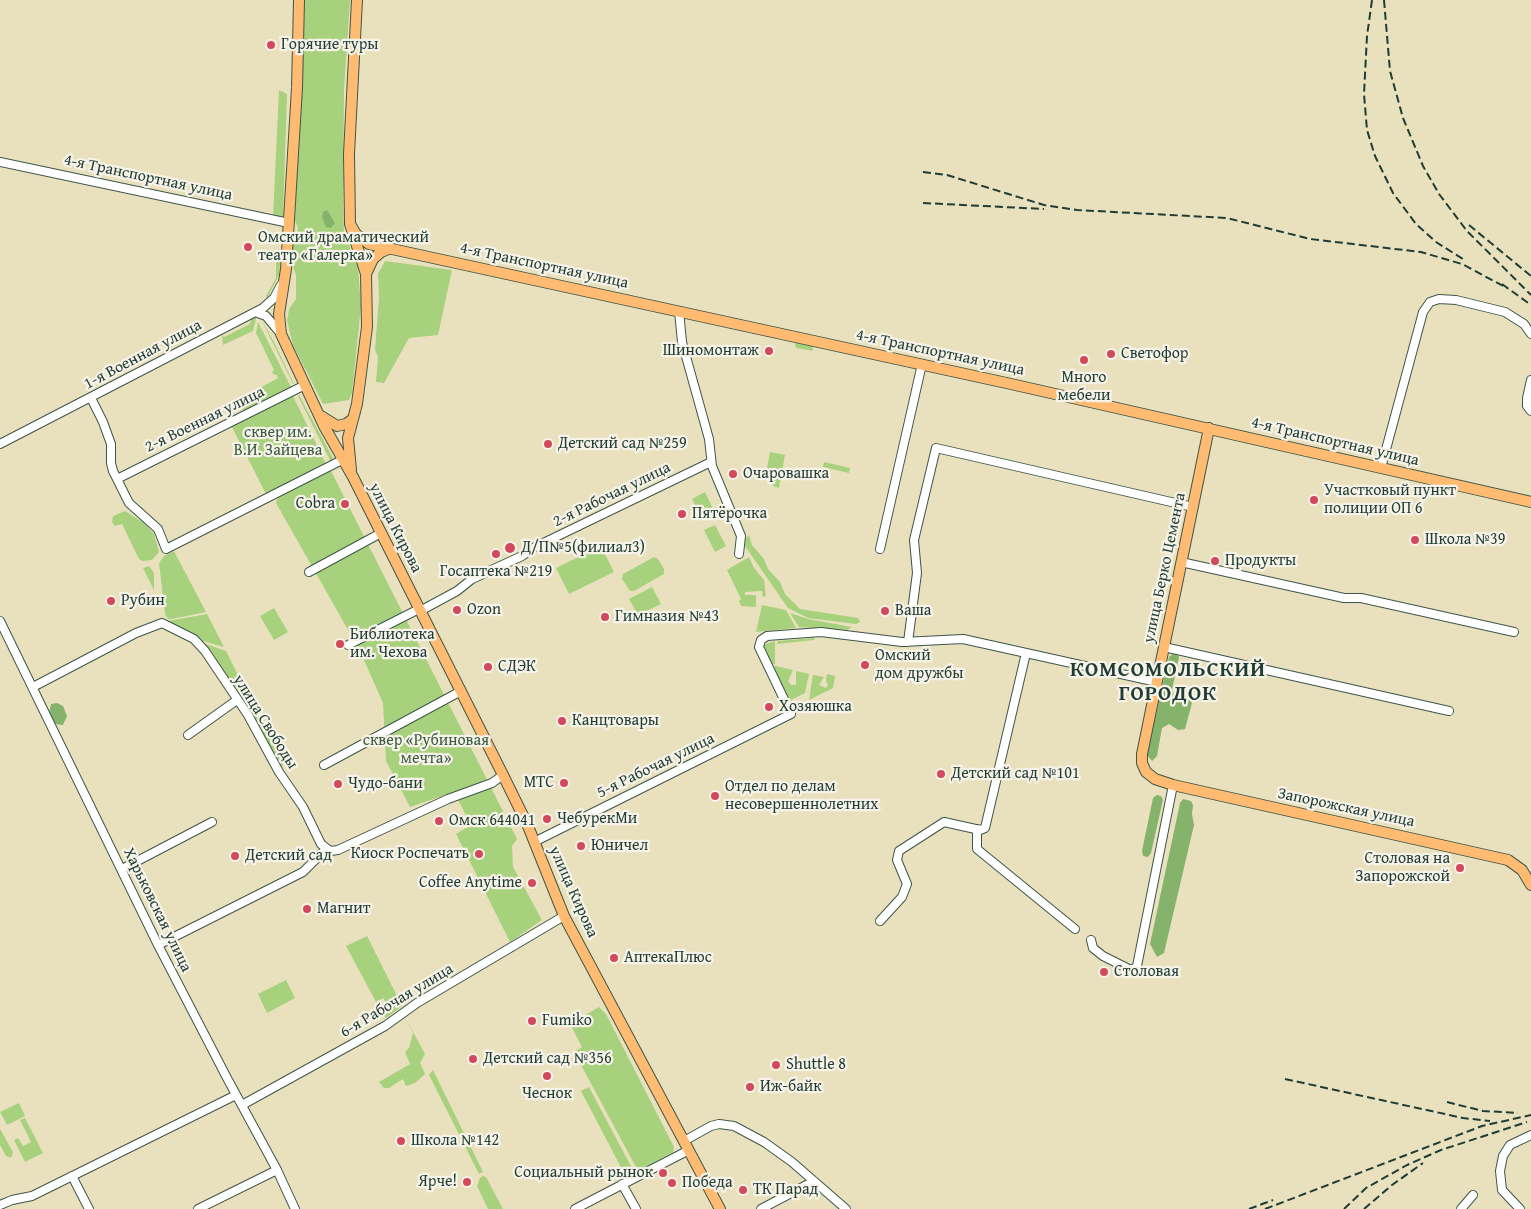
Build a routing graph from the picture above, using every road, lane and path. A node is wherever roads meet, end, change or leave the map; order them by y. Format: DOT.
graph roads {
  1 [pos="299,0"];
  2 [pos="357,0"];
  3 [pos="0,162"];
  4 [pos="289,223"];
  5 [pos="350,224"];
  6 [pos="391,248"];
  7 [pos="366,274"];
  8 [pos="285,277"];
  9 [pos="679,311"];
  10 [pos="255,312"];
  11 [pos="281,334"];
  12 [pos="1531,334"];
  13 [pos="922,364"];
  14 [pos="1531,380"];
  15 [pos="305,385"];
  16 [pos="91,398"];
  17 [pos="1531,411"];
  18 [pos="318,413"];
  19 [pos="352,419"];
  20 [pos="1209,428"];
  21 [pos="0,444"];
  22 [pos="342,460"];
  23 [pos="712,462"];
  24 [pos="1380,468"];
  25 [pos="353,476"];
  26 [pos="117,479"];
  27 [pos="1531,502"];
  28 [pos="1193,507"];
  29 [pos="381,533"];
  30 [pos="880,549"];
  31 [pos="739,554"];
  32 [pos="1182,562"];
  33 [pos="309,572"];
  34 [pos="420,610"];
  35 [pos="0,621"];
  36 [pos="1514,632"];
  37 [pos="908,642"];
  38 [pos="348,645"];
  39 [pos="1164,646"];
  40 [pos="1026,653"];
  41 [pos="1157,682"];
  42 [pos="33,686"];
  43 [pos="461,691"];
  44 [pos="237,700"];
  45 [pos="1450,711"];
  46 [pos="188,735"];
  47 [pos="324,765"];
  48 [pos="1146,772"];
  49 [pos="503,775"];
  50 [pos="1172,785"];
  51 [pos="212,822"];
  52 [pos="977,829"];
  53 [pos="534,842"];
  54 [pos="330,851"];
  55 [pos="122,869"];
  56 [pos="1531,885"];
  57 [pos="564,916"];
  58 [pos="880,921"];
  59 [pos="1075,929"];
  60 [pos="1091,940"];
  61 [pos="158,944"];
  62 [pos="236,1095"];
  63 [pos="242,1105"];
  64 [pos="1531,1136"];
  65 [pos="686,1145"];
  66 [pos="277,1170"];
  67 [pos="72,1176"];
  68 [pos="814,1181"];
  69 [pos="622,1184"];
  70 [pos="1474,1195"];
  71 [pos="0,1205"];
  72 [pos="89,1209"];
  73 [pos="198,1209"];
  74 [pos="295,1209"];
  75 [pos="575,1209"];
  76 [pos="636,1209"];
  77 [pos="720,1209"];
  78 [pos="761,1209"];
  79 [pos="846,1209"];
  80 [pos="1460,1209"];
  81 [pos="1520,1209"];
  1 -- 4 [label="main road"];
  2 -- 5 [label="main road, улица Кирова"];
  3 -- 4 [label="street, 4-я Транспортная улица"];
  4 -- 8 [label="main road"];
  5 -- 6 [label="main road, 4-я Транспортная улица"];
  5 -- 7 [label="main road, улица Кирова"];
  6 -- 7 [label="main road"];
  6 -- 9 [label="main road, 4-я Транспортная улица"];
  7 -- 19 [label="main road, улица Кирова"];
  8 -- 10 [label="street, 1-я Военная улица"];
  8 -- 11 [label="main road"];
  9 -- 13 [label="main road, 4-я Транспортная улица"];
  9 -- 23 [label="street"];
  10 -- 11 [label="street"];
  10 -- 16 [label="street, 1-я Военная улица"];
  11 -- 15 [label="main road, улица Кирова"];
  12 -- 24 [label="street"];
  13 -- 20 [label="main road, 4-я Транспортная улица"];
  13 -- 30 [label="street"];
  14 -- 17 [label="street"];
  15 -- 18 [label="main road, улица Кирова"];
  15 -- 26 [label="street, 2-я Военная улица"];
  16 -- 21 [label="street, 1-я Военная улица"];
  16 -- 26 [label="street"];
  18 -- 19 [label="main road"];
  18 -- 22 [label="main road, улица Кирова"];
  19 -- 25 [label="main road, улица Кирова"];
  20 -- 24 [label="main road, 4-я Транспортная улица"];
  20 -- 28 [label="main road, улица Берко Цемента"];
  22 -- 25 [label="main road, улица Кирова"];
  22 -- 26 [label="street"];
  23 -- 31 [label="street"];
  23 -- 34 [label="street, 2-я Рабочая улица"];
  24 -- 27 [label="main road, 4-я Транспортная улица"];
  25 -- 29 [label="main road, улица Кирова"];
  28 -- 32 [label="main road, улица Берко Цемента"];
  28 -- 37 [label="street"];
  29 -- 33 [label="street"];
  29 -- 34 [label="main road, улица Кирова"];
  32 -- 36 [label="street"];
  32 -- 39 [label="main road, улица Берко Цемента"];
  34 -- 38 [label="street, 2-я Рабочая улица"];
  34 -- 43 [label="main road, улица Кирова"];
  35 -- 42 [label="street, Харьковская улица"];
  37 -- 40 [label="street"];
  37 -- 53 [label="street, 5-я Рабочая улица"];
  39 -- 41 [label="main road, улица Берко Цемента"];
  39 -- 45 [label="street"];
  40 -- 41 [label="street"];
  40 -- 52 [label="street"];
  41 -- 48 [label="main road, улица Берко Цемента"];
  42 -- 44 [label="street, улица Свободы"];
  42 -- 55 [label="street, Харьковская улица"];
  43 -- 47 [label="street"];
  43 -- 49 [label="main road, улица Кирова"];
  44 -- 46 [label="street"];
  44 -- 54 [label="street, улица Свободы"];
  48 -- 50 [label="main road, Запорожская улица"];
  49 -- 53 [label="main road, улица Кирова"];
  49 -- 54 [label="street"];
  50 -- 56 [label="main road, Запорожская улица"];
  50 -- 60 [label="street"];
  51 -- 55 [label="street"];
  52 -- 58 [label="street"];
  52 -- 59 [label="street"];
  53 -- 57 [label="main road, улица Кирова"];
  54 -- 61 [label="street"];
  55 -- 61 [label="street, Харьковская улица"];
  57 -- 63 [label="street, 6-я Рабочая улица"];
  57 -- 65 [label="main road, улица Кирова"];
  61 -- 62 [label="street, Харьковская улица"];
  62 -- 63 [label="street, Харьковская улица"];
  62 -- 67 [label="street"];
  63 -- 66 [label="street, Харьковская улица"];
  64 -- 81 [label="street"];
  65 -- 68 [label="street"];
  65 -- 69 [label="street"];
  65 -- 77 [label="main road, улица Кирова"];
  66 -- 73 [label="street"];
  66 -- 74 [label="street, Харьковская улица"];
  67 -- 71 [label="street"];
  67 -- 72 [label="street"];
  68 -- 78 [label="street"];
  68 -- 79 [label="street"];
  69 -- 75 [label="street"];
  69 -- 76 [label="street"];
  70 -- 80 [label="street"];
}
